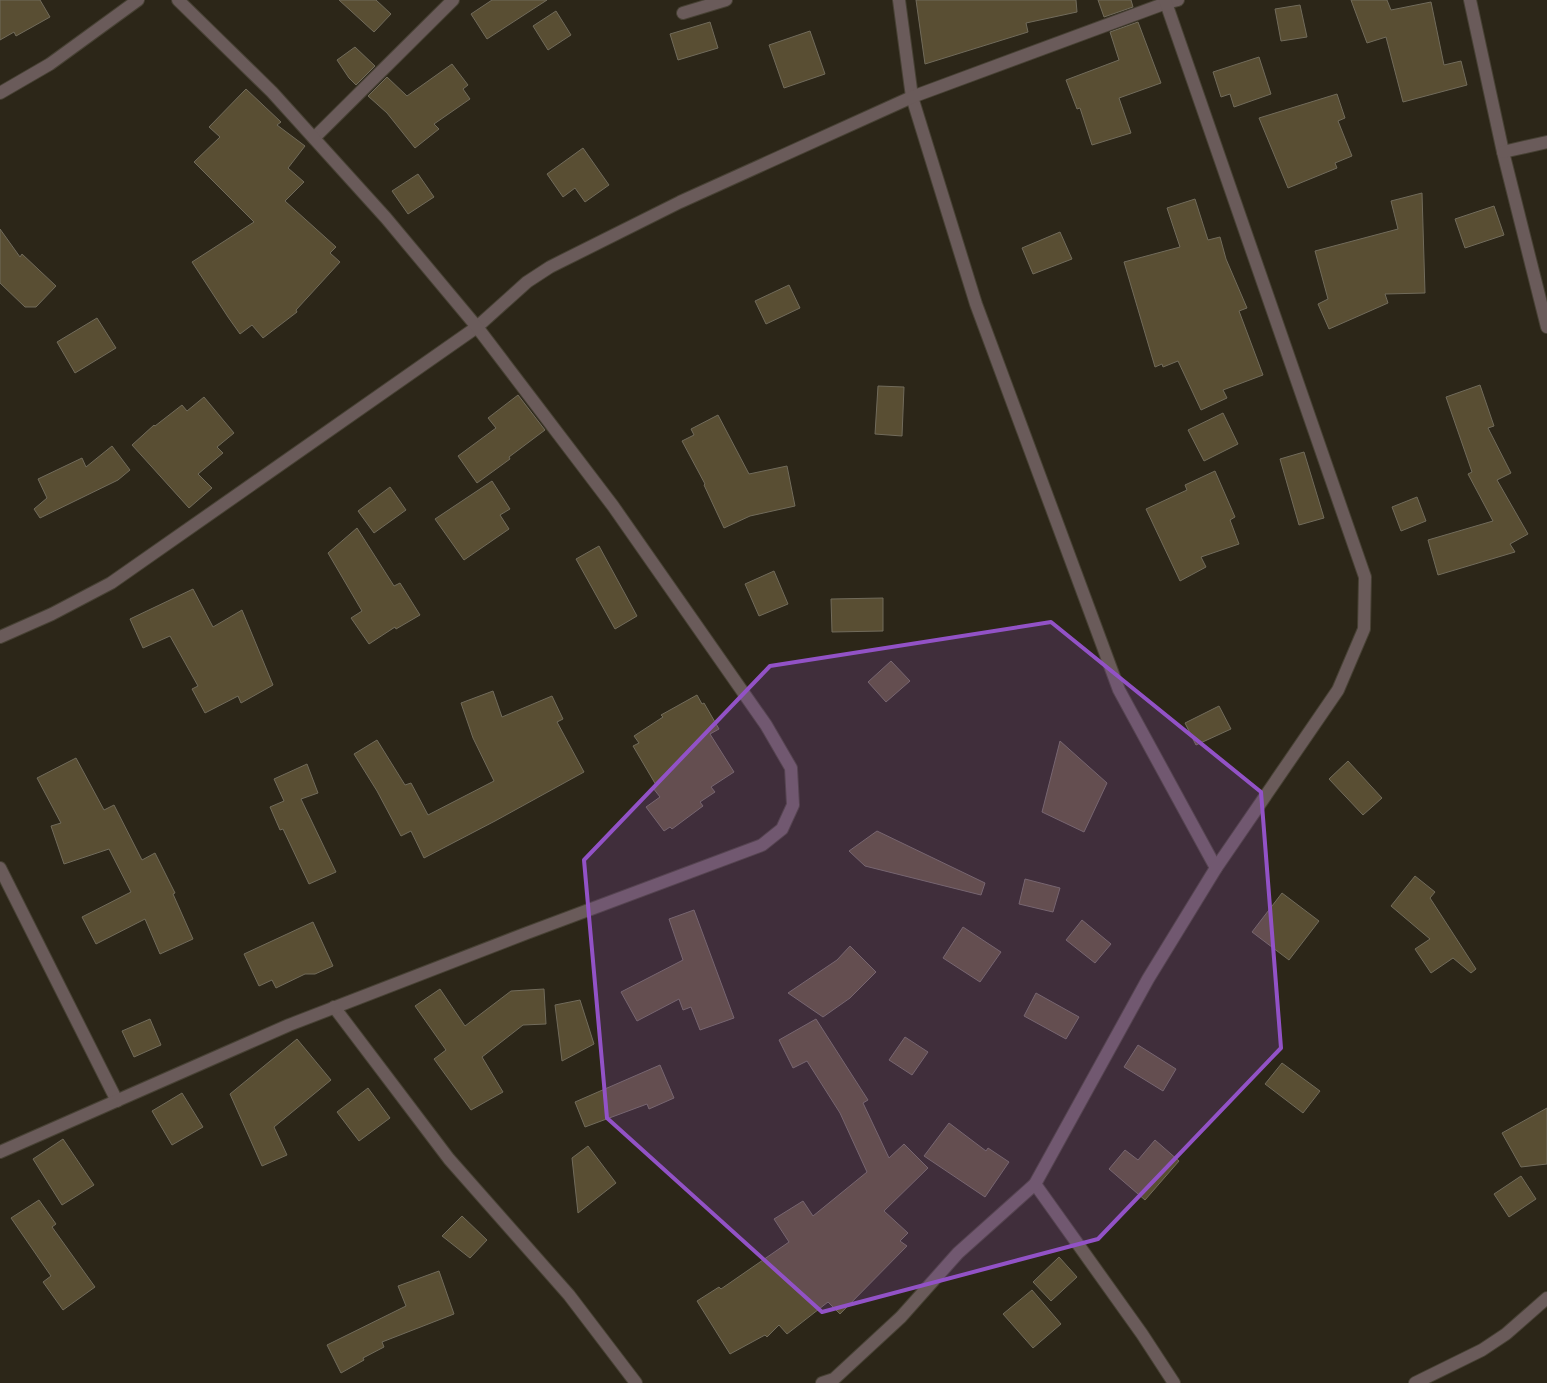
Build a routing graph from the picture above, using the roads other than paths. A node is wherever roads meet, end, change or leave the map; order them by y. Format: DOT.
graph roads {
  1 [pos="138,0"];
  2 [pos="178,0"];
  3 [pos="453,0"];
  4 [pos="726,0"];
  5 [pos="899,0"];
  6 [pos="1178,0"];
  7 [pos="1470,0"];
  8 [pos="1165,2"];
  9 [pos="683,14"];
  10 [pos="0,93"];
  11 [pos="912,97"];
  12 [pos="314,138"];
  13 [pos="1547,142"];
  14 [pos="1504,152"];
  15 [pos="477,327"];
  16 [pos="1547,327"];
  17 [pos="0,637"];
  18 [pos="0,868"];
  19 [pos="1216,868"];
  20 [pos="334,1007"];
  21 [pos="116,1100"];
  22 [pos="0,1152"];
  23 [pos="1035,1184"];
  24 [pos="1547,1298"];
  25 [pos="636,1383"];
  26 [pos="822,1383"];
  27 [pos="1174,1383"];
  28 [pos="1415,1383"];
  1 -- 10 [label="street"];
  2 -- 12 [label="street"];
  3 -- 12 [label="street"];
  4 -- 9 [label="street"];
  5 -- 11 [label="street"];
  6 -- 8 [label="street"];
  7 -- 14 [label="street"];
  8 -- 11 [label="street"];
  8 -- 19 [label="street"];
  11 -- 15 [label="street"];
  11 -- 19 [label="street"];
  12 -- 15 [label="street"];
  13 -- 14 [label="street"];
  14 -- 16 [label="street"];
  15 -- 17 [label="street"];
  15 -- 20 [label="street"];
  18 -- 21 [label="street"];
  19 -- 23 [label="street"];
  20 -- 21 [label="street"];
  20 -- 25 [label="street"];
  21 -- 22 [label="street"];
  23 -- 26 [label="street"];
  23 -- 27 [label="street"];
  24 -- 28 [label="street"];
}
